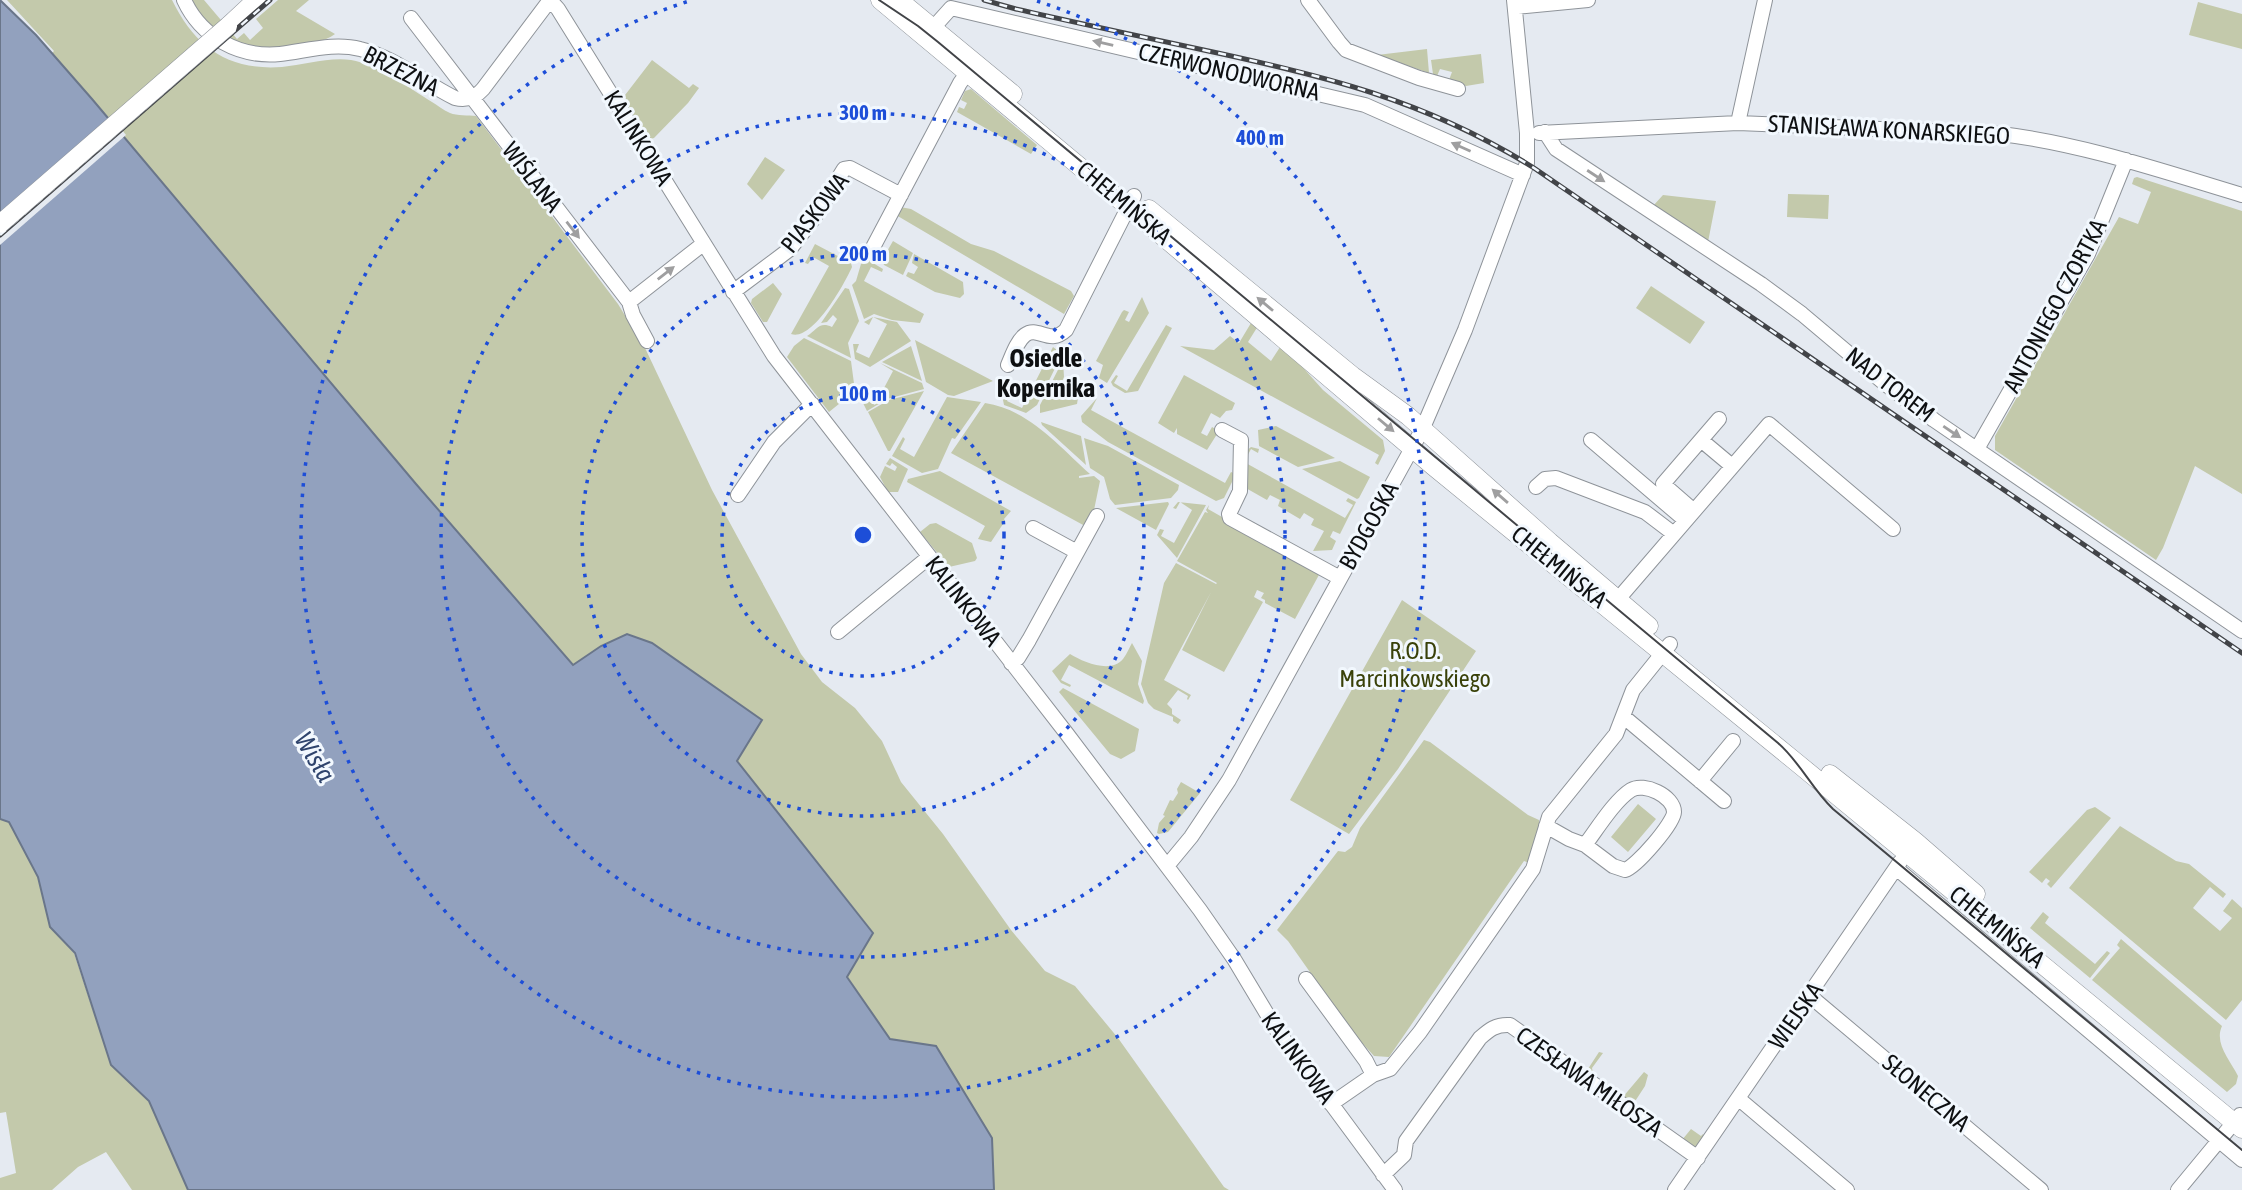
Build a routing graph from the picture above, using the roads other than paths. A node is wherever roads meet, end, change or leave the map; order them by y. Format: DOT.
graph roads {
  1 [pos="184,0"];
  2 [pos="256,0"];
  3 [pos="550,0"];
  4 [pos="880,0"];
  5 [pos="899,0"];
  6 [pos="1308,0"];
  7 [pos="1588,0"];
  8 [pos="1765,0"];
  9 [pos="1515,3"];
  10 [pos="411,18"];
  11 [pos="933,27"];
  12 [pos="971,68"];
  13 [pos="1458,89"];
  14 [pos="472,98"];
  15 [pos="1738,123"];
  16 [pos="1545,132"];
  17 [pos="1527,134"];
  18 [pos="2126,160"];
  19 [pos="1525,169"];
  20 [pos="901,194"];
  21 [pos="2242,195"];
  22 [pos="1131,201"];
  23 [pos="0,224"];
  24 [pos="703,244"];
  25 [pos="870,253"];
  26 [pos="733,292"];
  27 [pos="629,302"];
  28 [pos="647,341"];
  29 [pos="1008,365"];
  30 [pos="812,404"];
  31 [pos="1718,419"];
  32 [pos="1222,430"];
  33 [pos="1422,430"];
  34 [pos="1591,440"];
  35 [pos="1701,440"];
  36 [pos="1412,447"];
  37 [pos="1977,449"];
  38 [pos="1732,466"];
  39 [pos="1536,487"];
  40 [pos="738,495"];
  41 [pos="1097,516"];
  42 [pos="1690,516"];
  43 [pos="1033,528"];
  44 [pos="1893,529"];
  45 [pos="1674,534"];
  46 [pos="1077,552"];
  47 [pos="929,557"];
  48 [pos="1340,578"];
  49 [pos="1614,604"];
  50 [pos="2242,631"];
  51 [pos="838,632"];
  52 [pos="1667,648"];
  53 [pos="1011,663"];
  54 [pos="1624,717"];
  55 [pos="1733,741"];
  56 [pos="1700,781"];
  57 [pos="1724,801"];
  58 [pos="1546,826"];
  59 [pos="1585,845"];
  60 [pos="1911,847"];
  61 [pos="1167,866"];
  62 [pos="1896,868"];
  63 [pos="1306,979"];
  64 [pos="1810,996"];
  65 [pos="1373,1074"];
  66 [pos="1738,1099"];
  67 [pos="1331,1104"];
  68 [pos="2239,1121"];
  69 [pos="2219,1141"];
  70 [pos="1698,1158"];
  71 [pos="2242,1160"];
  72 [pos="1383,1175"];
  73 [pos="1395,1190"];
  74 [pos="1675,1190"];
  75 [pos="1847,1190"];
  76 [pos="2041,1190"];
  77 [pos="2178,1190"];
  1 -- 14 [label="street, BRZEŹNA"];
  2 -- 23 [label="main road, bridge"];
  3 -- 14 [label="street, BRZEŹNA"];
  3 -- 24 [label="street, KALINKOWA"];
  4 -- 12 [label="main road, CHEŁMIŃSKA"];
  5 -- 11 [label="main road, CHEŁMIŃSKA"];
  6 -- 13 [label="street"];
  7 -- 9 [label="street"];
  8 -- 15 [label="street"];
  9 -- 17 [label="street"];
  10 -- 14 [label="street, WIŚLANA"];
  11 -- 12 [label="main road, CHEŁMIŃSKA"];
  19 -- 11 [label="street, CZERWONODWORNA, one-way"];
  12 -- 20 [label="street"];
  12 -- 22 [label="main road, CHEŁMIŃSKA"];
  14 -- 27 [label="street, WIŚLANA, one-way"];
  15 -- 16 [label="street, STANISŁAWA KONARSKIEGO"];
  15 -- 18 [label="street, STANISŁAWA KONARSKIEGO"];
  16 -- 17 [label="street, STANISŁAWA KONARSKIEGO"];
  16 -- 37 [label="street, NAD TOREM, one-way"];
  17 -- 19 [label="street"];
  18 -- 21 [label="street, STANISŁAWA KONARSKIEGO"];
  18 -- 37 [label="street, ANTONIEGO CZORTKA"];
  19 -- 33 [label="street, BYDGOSKA"];
  20 -- 25 [label="street"];
  20 -- 26 [label="street, PIASKOWA"];
  22 -- 29 [label="street"];
  33 -- 22 [label="main road, CHEŁMIŃSKA, one-way"];
  22 -- 36 [label="main road, CHEŁMIŃSKA, one-way"];
  24 -- 26 [label="street, KALINKOWA"];
  27 -- 24 [label="street, one-way"];
  26 -- 30 [label="street, KALINKOWA"];
  27 -- 28 [label="street, WIŚLANA"];
  30 -- 40 [label="street"];
  30 -- 47 [label="street, KALINKOWA"];
  31 -- 35 [label="street"];
  32 -- 48 [label="street"];
  33 -- 36 [label="street, BYDGOSKA"];
  49 -- 33 [label="main road, CHEŁMIŃSKA, one-way"];
  34 -- 42 [label="street"];
  35 -- 38 [label="street"];
  35 -- 42 [label="street"];
  36 -- 48 [label="street, BYDGOSKA"];
  36 -- 49 [label="main road, CHEŁMIŃSKA"];
  37 -- 50 [label="street, NAD TOREM"];
  38 -- 42 [label="street"];
  38 -- 44 [label="street"];
  39 -- 45 [label="street"];
  41 -- 46 [label="street"];
  42 -- 45 [label="street"];
  43 -- 46 [label="street"];
  45 -- 49 [label="street"];
  46 -- 53 [label="street"];
  47 -- 51 [label="street"];
  47 -- 53 [label="street, KALINKOWA"];
  48 -- 61 [label="street, BYDGOSKA"];
  49 -- 52 [label="main road, CHEŁMIŃSKA"];
  52 -- 54 [label="street"];
  52 -- 60 [label="main road, CHEŁMIŃSKA"];
  53 -- 61 [label="street, KALINKOWA"];
  54 -- 56 [label="street"];
  54 -- 58 [label="street"];
  55 -- 56 [label="street"];
  56 -- 57 [label="street"];
  58 -- 59 [label="street"];
  58 -- 65 [label="street"];
  59 -- 59 [label="street"];
  60 -- 62 [label="street, WIEJSKA"];
  60 -- 68 [label="main road, CHEŁMIŃSKA"];
  61 -- 67 [label="street, KALINKOWA"];
  62 -- 64 [label="street, WIEJSKA"];
  62 -- 69 [label="street"];
  63 -- 65 [label="street"];
  64 -- 66 [label="street, WIEJSKA"];
  64 -- 76 [label="street, SŁONECZNA"];
  65 -- 67 [label="street"];
  66 -- 70 [label="street, WIEJSKA"];
  66 -- 75 [label="street"];
  67 -- 72 [label="street, KALINKOWA"];
  68 -- 69 [label="street"];
  69 -- 71 [label="street"];
  69 -- 77 [label="street"];
  70 -- 72 [label="street, CZESŁAWA MIŁOSZA"];
  70 -- 74 [label="street, WIEJSKA"];
  72 -- 73 [label="street, KALINKOWA"];
}
